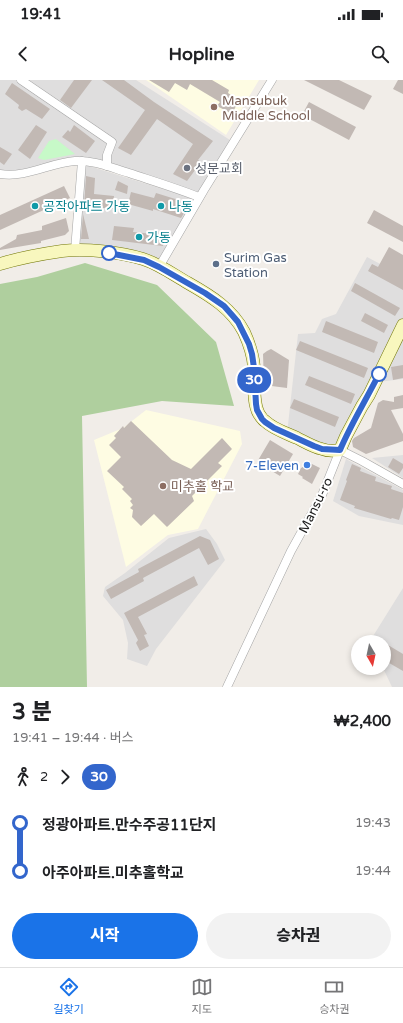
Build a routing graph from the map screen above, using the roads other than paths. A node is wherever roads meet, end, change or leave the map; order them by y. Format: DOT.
graph roads {
  1 [pos="21,80"];
  2 [pos="272,80"];
  3 [pos="82,161"];
  4 [pos="107,166"];
  5 [pos="0,174"];
  6 [pos="199,197"];
  7 [pos="74,250"];
  8 [pos="2,261"];
  9 [pos="159,267"];
  10 [pos="403,325"];
  11 [pos="340,450"];
  12 [pos="403,484"];
  13 [pos="227,687"];
  1 -- 4 [label="street"];
  2 -- 6 [label="street"];
  3 -- 4 [label="street"];
  3 -- 5 [label="street"];
  3 -- 7 [label="street"];
  4 -- 6 [label="street"];
  6 -- 9 [label="street"];
  7 -- 8 [label="street"];
  7 -- 9 [label="street"];
  9 -- 11 [label="street"];
  10 -- 11 [label="street, Mansu-ro"];
  11 -- 12 [label="street"];
  11 -- 13 [label="street, Mansu-ro"];
}
